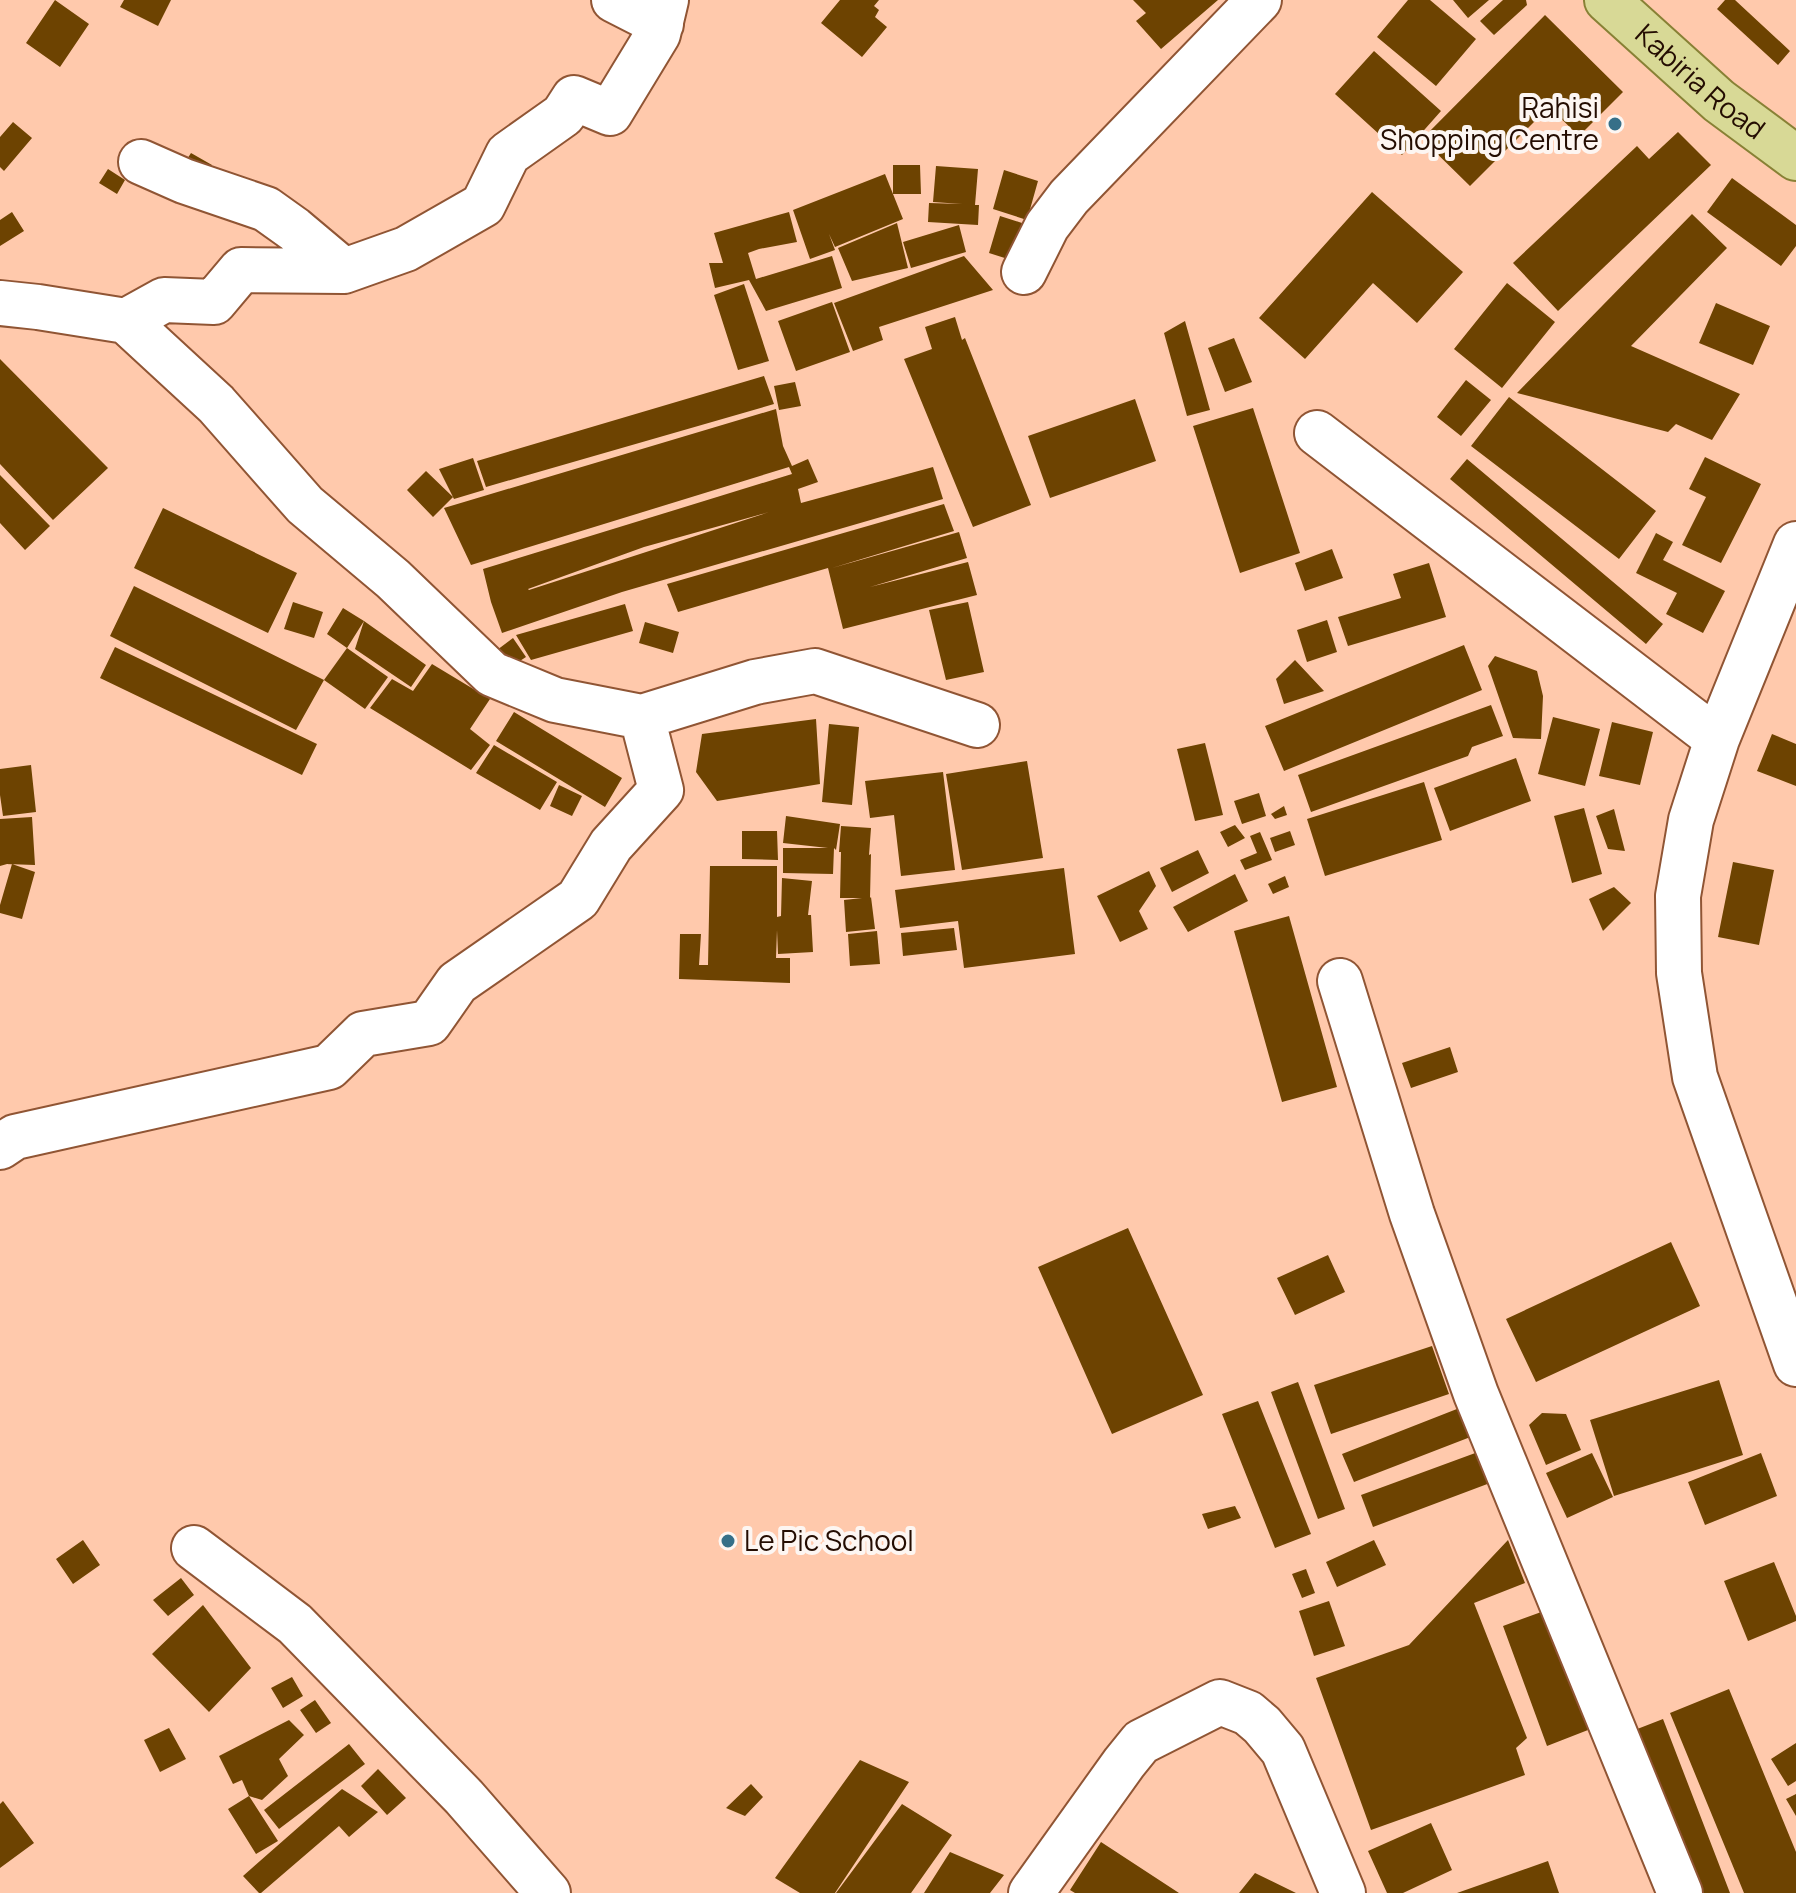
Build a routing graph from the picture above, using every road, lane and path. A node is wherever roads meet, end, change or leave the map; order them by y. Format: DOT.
graph roads {
  1 [pos="614,0"];
  2 [pos="1259,0"];
  3 [pos="1629,7"];
  4 [pos="663,12"];
  5 [pos="1796,158"];
  6 [pos="141,162"];
  7 [pos="344,271"];
  8 [pos="1024,272"];
  9 [pos="0,303"];
  10 [pos="126,321"];
  11 [pos="1317,433"];
  12 [pos="1796,544"];
  13 [pos="642,717"];
  14 [pos="977,725"];
  15 [pos="1717,739"];
  16 [pos="1340,981"];
  17 [pos="0,1147"];
  18 [pos="1796,1364"];
  19 [pos="194,1548"];
  20 [pos="548,1893"];
  21 [pos="1031,1893"];
  22 [pos="1343,1893"];
  23 [pos="1680,1893"];
  1 -- 4 [label="street"];
  2 -- 8 [label="street"];
  3 -- 5 [label="main road, Kabiria Road"];
  4 -- 7 [label="street"];
  6 -- 7 [label="street"];
  7 -- 10 [label="street"];
  9 -- 10 [label="street"];
  10 -- 13 [label="street"];
  11 -- 15 [label="street"];
  12 -- 15 [label="street"];
  13 -- 14 [label="street"];
  13 -- 17 [label="street"];
  15 -- 18 [label="street"];
  16 -- 23 [label="street"];
  19 -- 20 [label="street"];
  21 -- 22 [label="street"];
}
